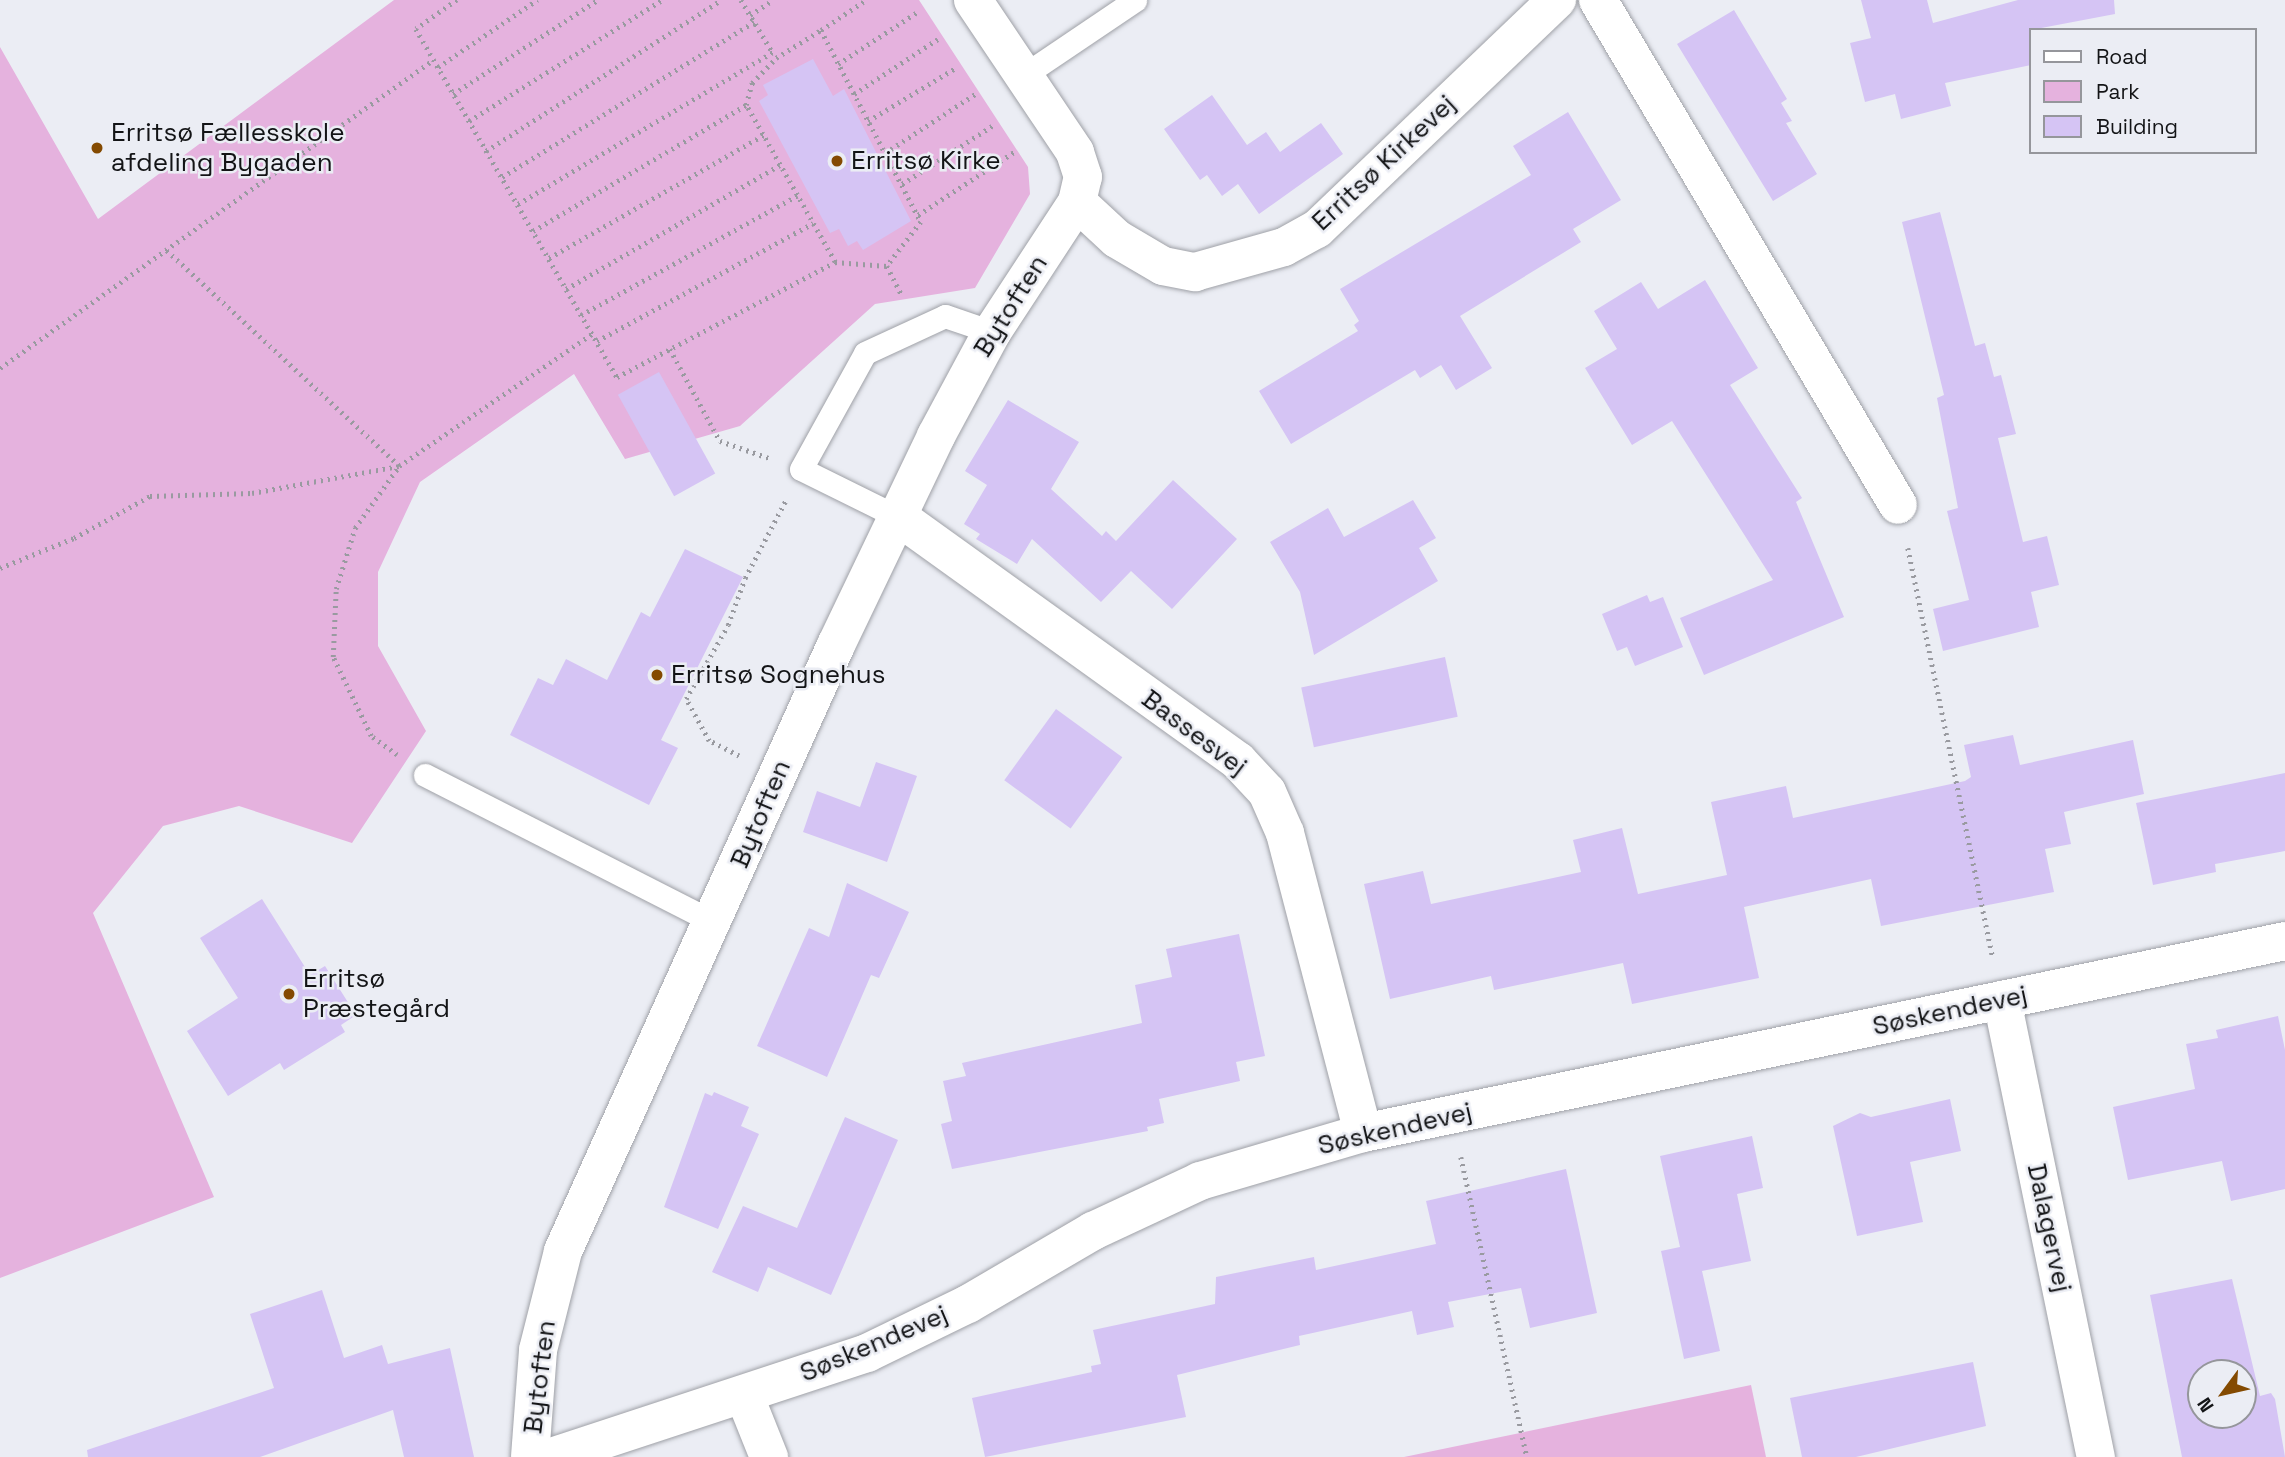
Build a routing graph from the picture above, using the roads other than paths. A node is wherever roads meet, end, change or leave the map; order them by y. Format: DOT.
graph roads {
  1 [pos="973,0"];
  2 [pos="1135,0"];
  3 [pos="1557,0"];
  4 [pos="1598,0"];
  5 [pos="1024,75"];
  6 [pos="1077,202"];
  7 [pos="992,332"];
  8 [pos="1898,505"];
  9 [pos="900,518"];
  10 [pos="425,775"];
  11 [pos="715,923"];
  12 [pos="2285,941"];
  13 [pos="2002,1000"];
  14 [pos="1363,1133"];
  15 [pos="745,1397"];
  16 [pos="530,1457"];
  17 [pos="551,1457"];
  18 [pos="769,1457"];
  19 [pos="2096,1457"];
  1 -- 5 [label="street"];
  2 -- 5 [label="lane"];
  3 -- 6 [label="street, Erritsø Kirkevej"];
  4 -- 8 [label="street"];
  5 -- 6 [label="street"];
  6 -- 7 [label="street, Bytoften"];
  7 -- 9 [label="street, Bytoften"];
  7 -- 9 [label="lane"];
  9 -- 11 [label="street, Bytoften"];
  9 -- 14 [label="street, Bassesvej"];
  10 -- 11 [label="lane"];
  11 -- 16 [label="street, Bytoften"];
  12 -- 13 [label="street, Søskendevej"];
  13 -- 14 [label="street, Søskendevej"];
  13 -- 19 [label="street, Dalagervej"];
  14 -- 15 [label="street, Søskendevej"];
  15 -- 17 [label="street, Søskendevej"];
  15 -- 18 [label="street"];
}
